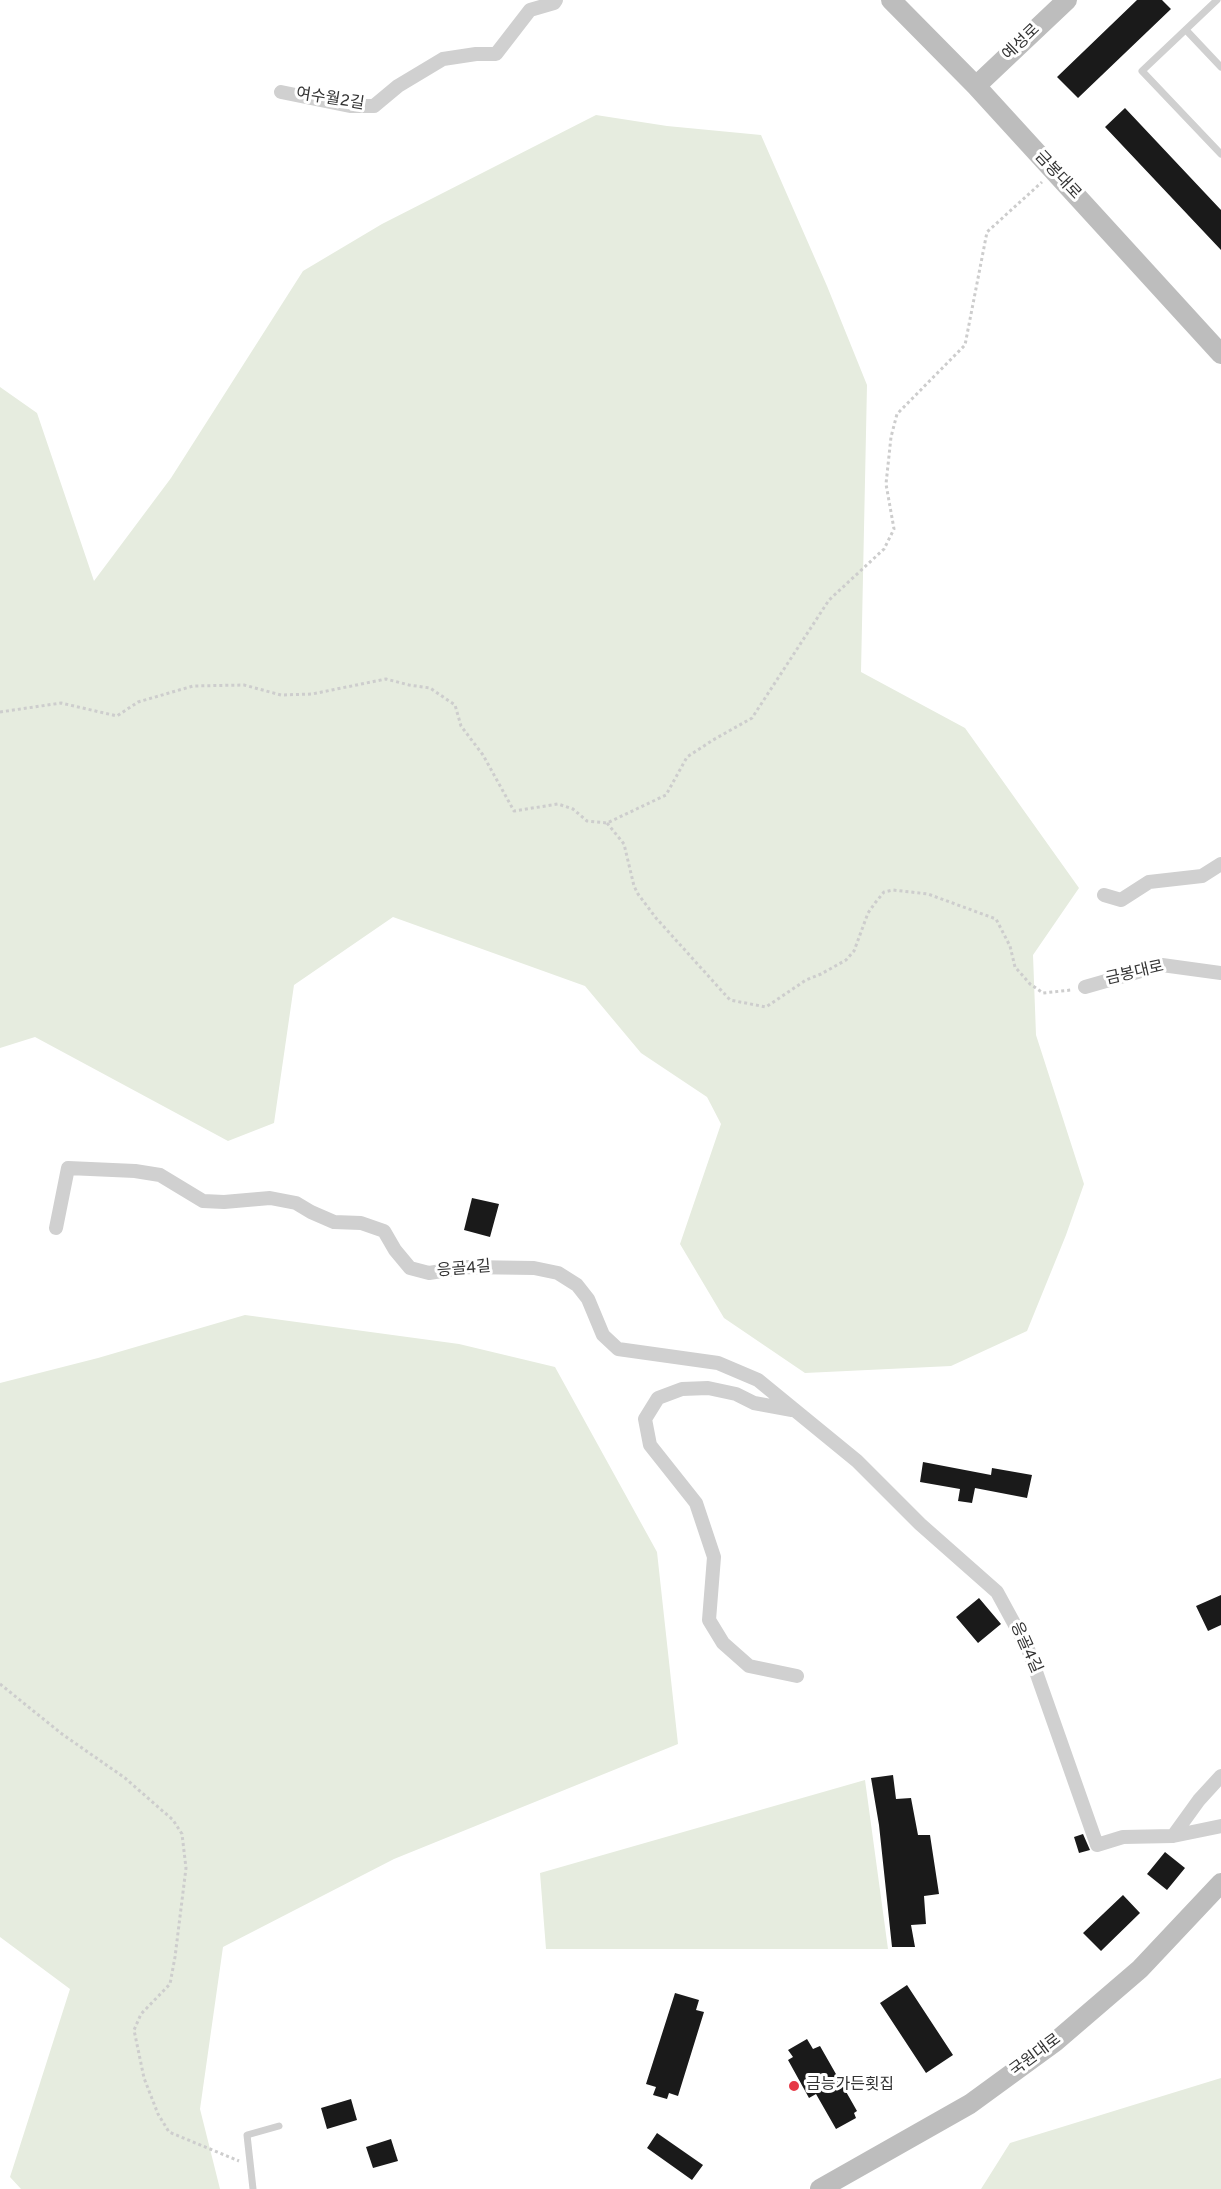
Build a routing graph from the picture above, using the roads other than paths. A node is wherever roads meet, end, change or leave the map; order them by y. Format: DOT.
graph roads {
  1 [pos="556,0"];
  2 [pos="891,0"];
  3 [pos="1067,0"];
  4 [pos="1217,0"];
  5 [pos="1186,30"];
  6 [pos="1221,67"];
  7 [pos="976,86"];
  8 [pos="281,92"];
  9 [pos="1221,154"];
  10 [pos="1221,354"];
  11 [pos="1221,864"];
  12 [pos="1104,895"];
  13 [pos="1221,973"];
  14 [pos="1085,987"];
  15 [pos="56,1228"];
  16 [pos="794,1410"];
  17 [pos="797,1676"];
  18 [pos="1221,1776"];
  19 [pos="1221,1826"];
  20 [pos="1173,1836"];
  21 [pos="1221,1883"];
  22 [pos="279,2126"];
  23 [pos="253,2189"];
  24 [pos="820,2189"];
  1 -- 8 [label="street, 여수월2길"];
  2 -- 7 [label="street, 금봉대로"];
  3 -- 7 [label="street, 예성로"];
  4 -- 5 [label="lane"];
  5 -- 6 [label="lane"];
  5 -- 9 [label="lane"];
  7 -- 10 [label="street, 금봉대로"];
  11 -- 12 [label="street"];
  13 -- 14 [label="street, 금봉대로"];
  15 -- 16 [label="street, 응골4길"];
  16 -- 17 [label="street, 응골4길"];
  16 -- 20 [label="street, 응골4길"];
  18 -- 20 [label="street"];
  19 -- 20 [label="street, 응골4길"];
  21 -- 24 [label="street, 국원대로"];
  22 -- 23 [label="lane"];
}
